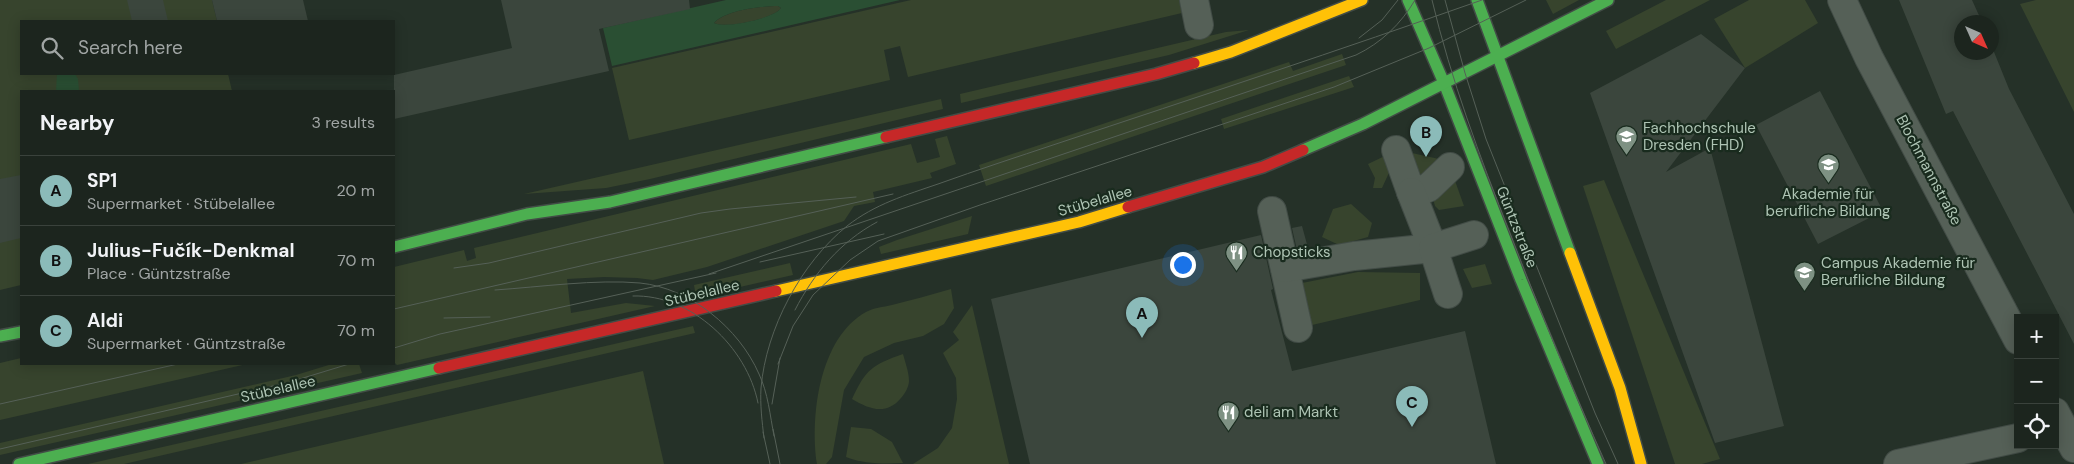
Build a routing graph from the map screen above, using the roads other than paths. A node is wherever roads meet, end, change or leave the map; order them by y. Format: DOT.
graph roads {
  1 [pos="1362,0"];
  2 [pos="1408,0"];
  3 [pos="1478,0"];
  4 [pos="1608,0"];
  5 [pos="1842,0"];
  6 [pos="1498,56"];
  7 [pos="1444,83"];
  8 [pos="1396,150"];
  9 [pos="1450,167"];
  10 [pos="1411,192"];
  11 [pos="1272,211"];
  12 [pos="1474,235"];
  13 [pos="395,247"];
  14 [pos="1433,248"];
  15 [pos="1285,268"];
  16 [pos="1448,294"];
  17 [pos="1298,328"];
  18 [pos="20,332"];
  19 [pos="2014,332"];
  20 [pos="0,336"];
  21 [pos="2014,439"];
  22 [pos="19,464"];
  23 [pos="1598,464"];
  24 [pos="1641,464"];
  25 [pos="1898,464"];
  1 -- 13 [label="main road"];
  2 -- 7 [label="main road, Güntzstraße"];
  3 -- 6 [label="main road"];
  4 -- 6 [label="main road, Stübelallee"];
  5 -- 19 [label="street, Blochmannstraße"];
  6 -- 7 [label="main road, Stübelallee"];
  6 -- 24 [label="main road"];
  7 -- 22 [label="main road, Stübelallee"];
  7 -- 23 [label="main road, Güntzstraße"];
  8 -- 10 [label="street"];
  9 -- 10 [label="street"];
  10 -- 14 [label="street"];
  11 -- 15 [label="street"];
  12 -- 14 [label="street"];
  14 -- 15 [label="street"];
  14 -- 16 [label="street"];
  15 -- 17 [label="street"];
  18 -- 20 [label="main road"];
  21 -- 25 [label="street"];
}
